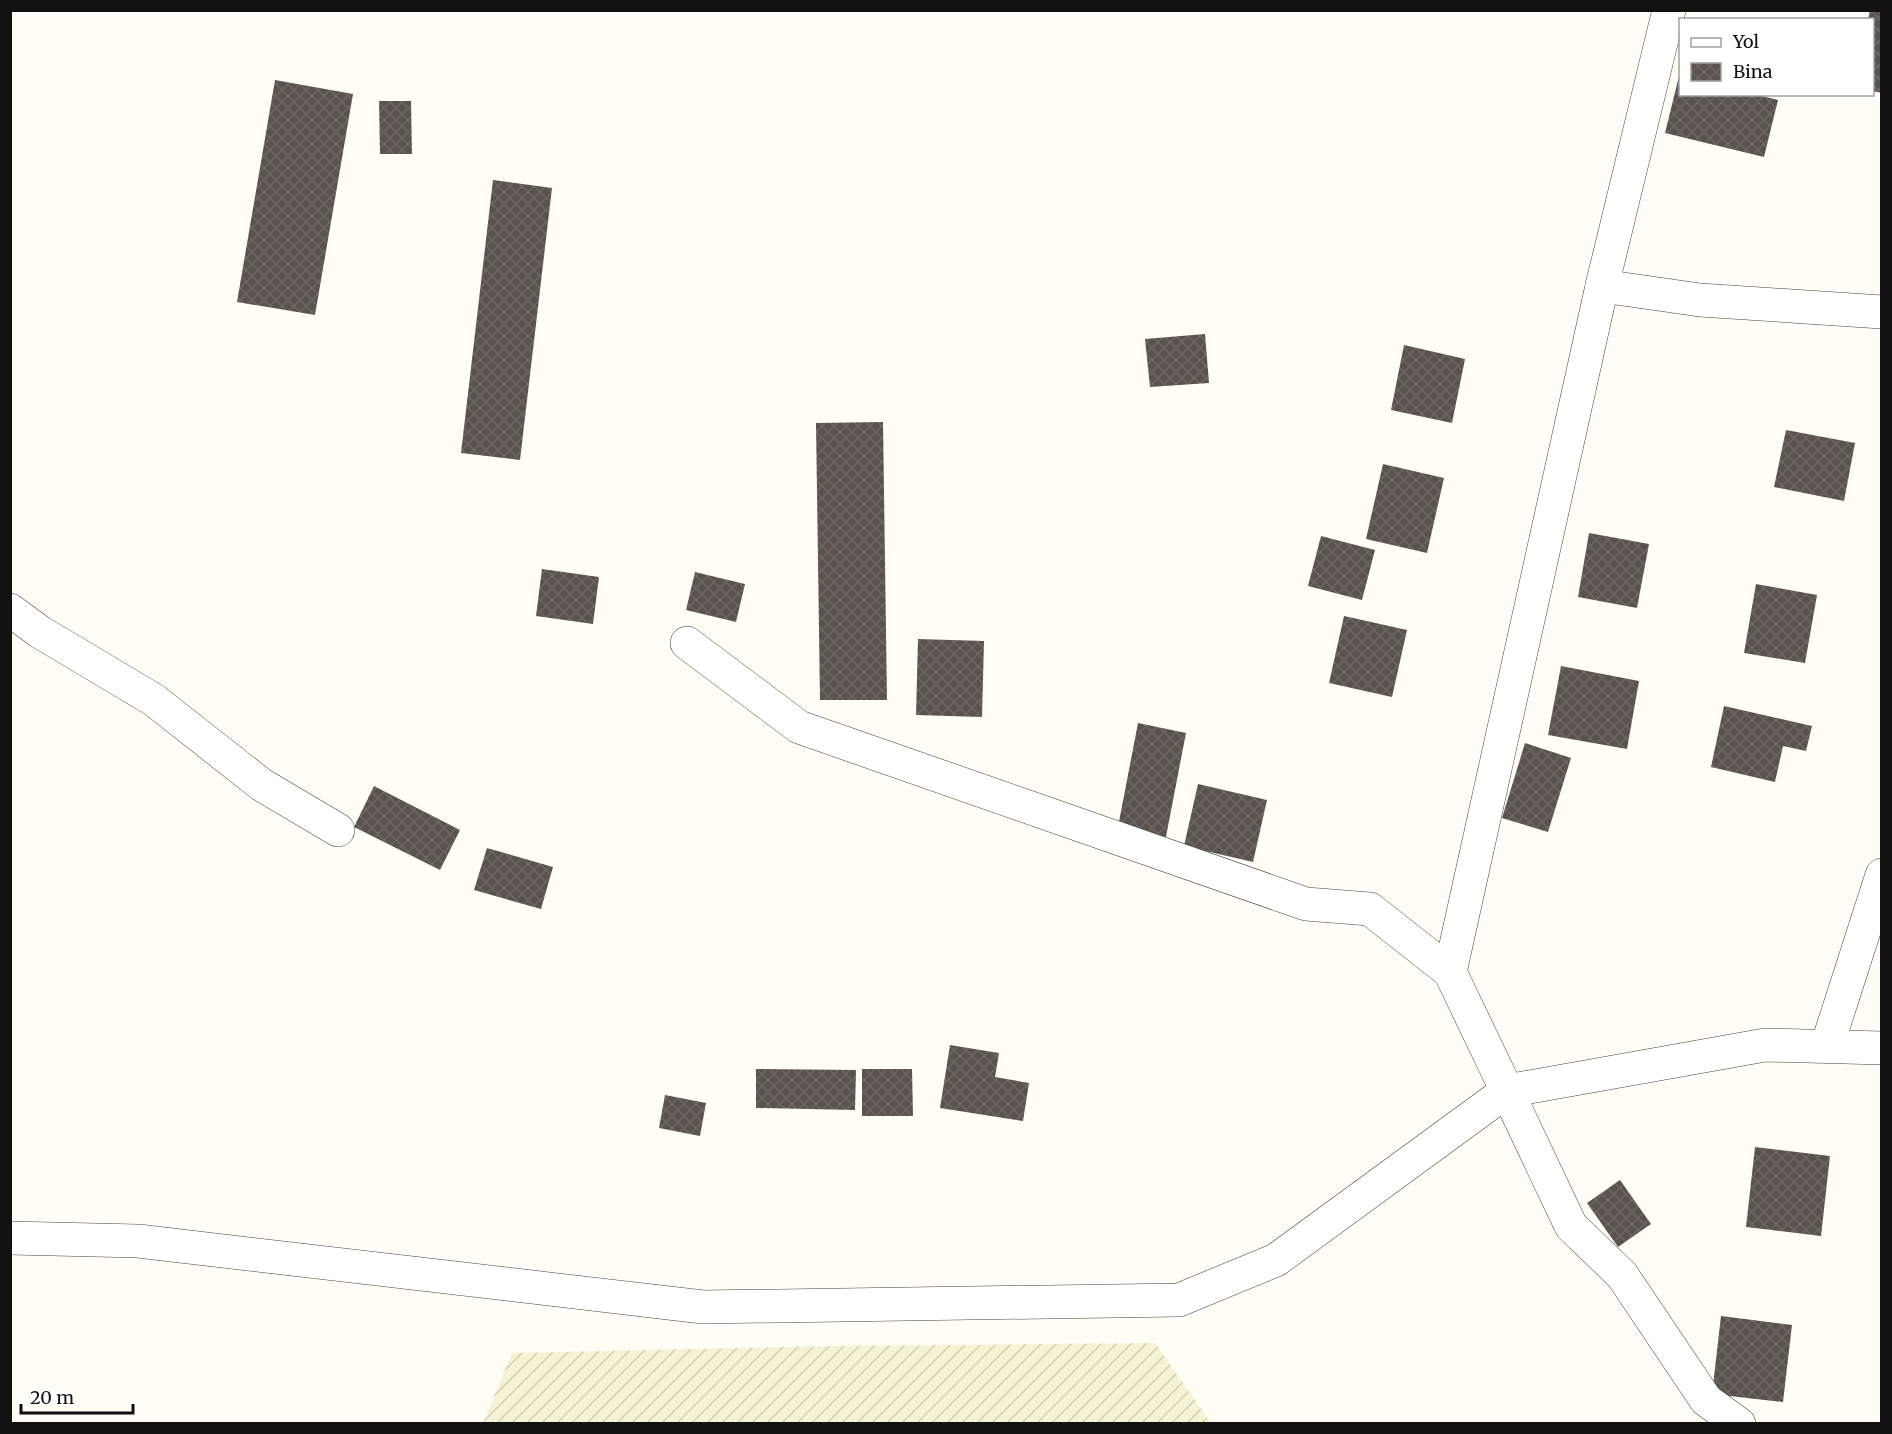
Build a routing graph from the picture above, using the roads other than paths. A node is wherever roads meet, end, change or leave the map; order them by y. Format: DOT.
graph roads {
  1 [pos="1669,10"];
  2 [pos="1602,286"];
  3 [pos="1881,312"];
  4 [pos="10,610"];
  5 [pos="687,643"];
  6 [pos="338,830"];
  7 [pos="1881,874"];
  8 [pos="1450,972"];
  9 [pos="1827,1046"];
  10 [pos="1881,1048"];
  11 [pos="1507,1091"];
  12 [pos="10,1238"];
  13 [pos="1739,1424"];
  1 -- 2 [label="street"];
  2 -- 3 [label="street"];
  2 -- 8 [label="street"];
  4 -- 6 [label="street"];
  5 -- 8 [label="street"];
  7 -- 9 [label="street"];
  8 -- 11 [label="street"];
  9 -- 10 [label="street"];
  9 -- 11 [label="street"];
  11 -- 12 [label="street"];
  11 -- 13 [label="street"];
}
